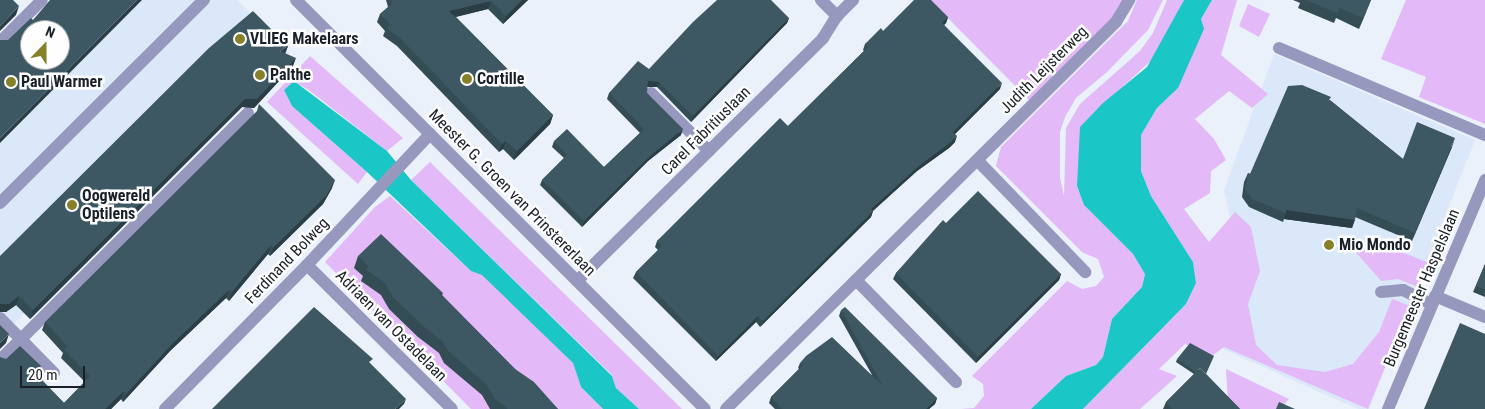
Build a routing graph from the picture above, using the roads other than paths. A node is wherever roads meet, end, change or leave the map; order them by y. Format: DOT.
graph roads {
  1 [pos="42,0"];
  2 [pos="204,0"];
  3 [pos="296,0"];
  4 [pos="821,0"];
  5 [pos="853,0"];
  6 [pos="1129,0"];
  7 [pos="837,16"];
  8 [pos="0,42"];
  9 [pos="1279,48"];
  10 [pos="651,93"];
  11 [pos="248,113"];
  12 [pos="430,134"];
  13 [pos="1485,135"];
  14 [pos="709,151"];
  15 [pos="977,160"];
  16 [pos="1485,180"];
  17 [pos="0,203"];
  18 [pos="308,265"];
  19 [pos="1085,272"];
  20 [pos="856,280"];
  21 [pos="577,281"];
  22 [pos="1381,292"];
  23 [pos="1433,300"];
  24 [pos="1485,317"];
  25 [pos="0,318"];
  26 [pos="21,340"];
  27 [pos="0,360"];
  28 [pos="54,373"];
  29 [pos="956,382"];
  30 [pos="447,407"];
  31 [pos="166,409"];
  32 [pos="705,409"];
  33 [pos="726,409"];
  34 [pos="1388,409"];
  1 -- 8 [label="street"];
  2 -- 17 [label="street"];
  3 -- 12 [label="street, Meester G. Groen van Prinstererlaan"];
  4 -- 7 [label="street"];
  5 -- 7 [label="street, Carel Fabritiuslaan"];
  6 -- 15 [label="street, Judith Leijsterweg"];
  7 -- 14 [label="street, Carel Fabritiuslaan"];
  9 -- 13 [label="street"];
  10 -- 14 [label="street"];
  11 -- 26 [label="street"];
  12 -- 18 [label="street, Ferdinand Bolweg"];
  12 -- 21 [label="street, Meester G. Groen van Prinstererlaan"];
  14 -- 21 [label="street, Carel Fabritiuslaan"];
  15 -- 19 [label="street"];
  15 -- 20 [label="street, Judith Leijsterweg"];
  16 -- 23 [label="street, Burgemeester Haspelslaan"];
  18 -- 30 [label="street, Adriaen van Ostadelaan"];
  18 -- 31 [label="street, Ferdinand Bolweg"];
  20 -- 29 [label="street"];
  20 -- 33 [label="street, Judith Leijsterweg"];
  21 -- 32 [label="street, Meester G. Groen van Prinstererlaan"];
  22 -- 23 [label="street"];
  23 -- 24 [label="street"];
  23 -- 34 [label="street, Burgemeester Haspelslaan"];
  25 -- 26 [label="street"];
  26 -- 27 [label="street"];
  26 -- 28 [label="street"];
}
